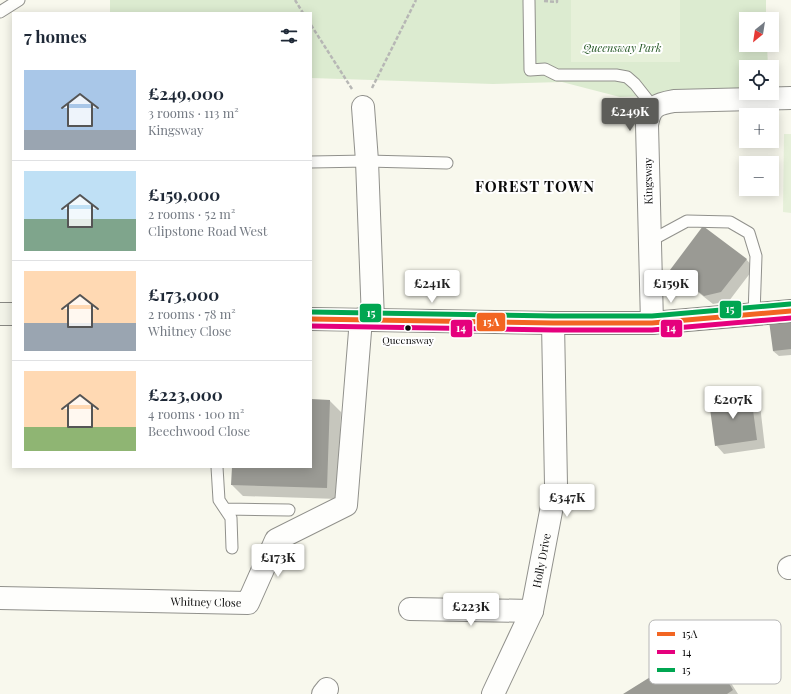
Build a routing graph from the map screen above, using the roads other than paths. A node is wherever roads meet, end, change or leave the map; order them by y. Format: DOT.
graph roads {
  1 [pos="19,0"];
  2 [pos="529,0"];
  3 [pos="0,12"];
  4 [pos="791,98"];
  5 [pos="363,107"];
  6 [pos="654,108"];
  7 [pos="366,161"];
  8 [pos="312,162"];
  9 [pos="447,163"];
  10 [pos="650,241"];
  11 [pos="791,311"];
  12 [pos="0,314"];
  13 [pos="12,314"];
  14 [pos="754,315"];
  15 [pos="312,319"];
  16 [pos="367,320"];
  17 [pos="553,323"];
  18 [pos="652,323"];
  19 [pos="217,468"];
  20 [pos="225,509"];
  21 [pos="289,510"];
  22 [pos="232,548"];
  23 [pos="0,598"];
  24 [pos="410,609"];
  25 [pos="532,611"];
  26 [pos="494,693"];
  1 -- 3 [label="lane"];
  2 -- 6 [label="lane"];
  4 -- 6 [label="street"];
  5 -- 7 [label="street"];
  6 -- 10 [label="street, Kingsway"];
  7 -- 8 [label="lane"];
  7 -- 9 [label="lane"];
  7 -- 16 [label="street"];
  10 -- 14 [label="lane"];
  10 -- 18 [label="street, Kingsway"];
  11 -- 14 [label="main road"];
  12 -- 13 [label="main road"];
  14 -- 18 [label="main road"];
  15 -- 16 [label="main road"];
  16 -- 17 [label="main road"];
  16 -- 23 [label="street, Whitney Close"];
  17 -- 18 [label="main road"];
  17 -- 25 [label="street, Holly Drive"];
  19 -- 20 [label="lane"];
  20 -- 21 [label="lane"];
  20 -- 22 [label="lane"];
  24 -- 25 [label="street"];
  25 -- 26 [label="street, Holly Drive"];
}
